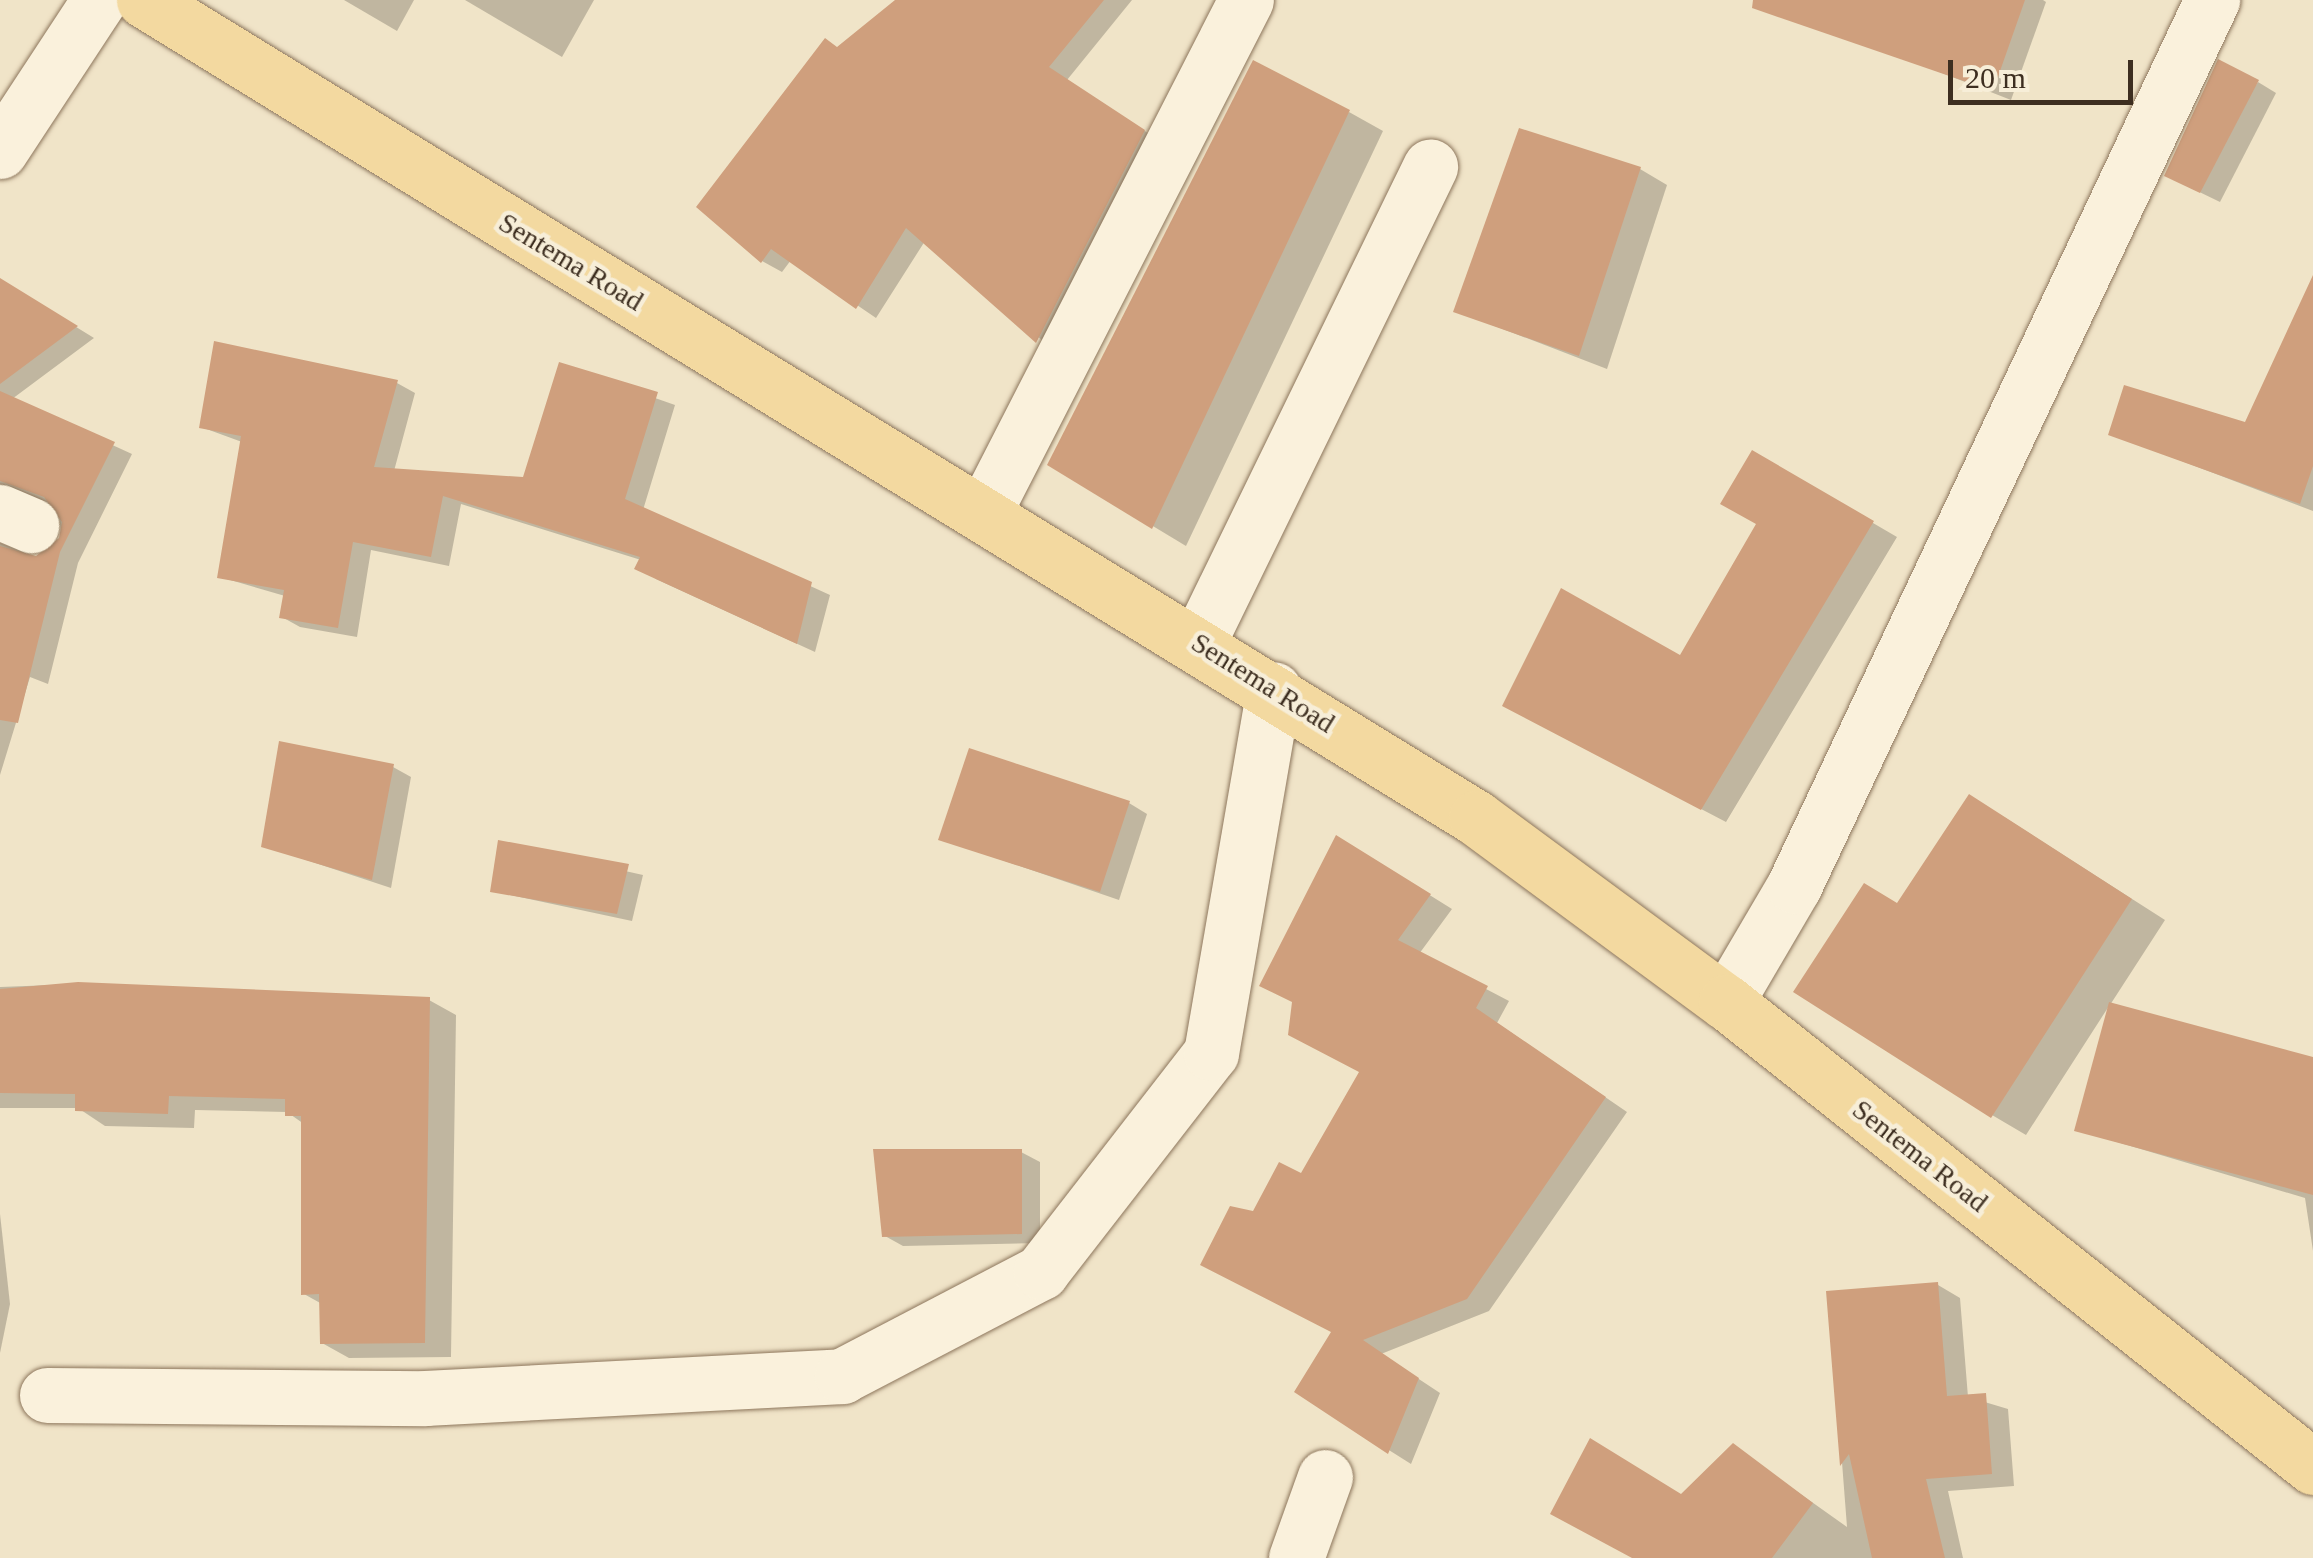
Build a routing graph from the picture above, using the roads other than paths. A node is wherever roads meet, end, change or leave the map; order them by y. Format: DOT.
graph roads {
  1 [pos="98,0"];
  2 [pos="144,0"];
  3 [pos="1246,0"];
  4 [pos="2212,0"];
  5 [pos="0,151"];
  6 [pos="1430,167"];
  7 [pos="983,514"];
  8 [pos="1198,643"];
  9 [pos="1274,689"];
  10 [pos="1726,1002"];
  11 [pos="48,1395"];
  12 [pos="2313,1467"];
  13 [pos="1326,1477"];
  14 [pos="1296,1558"];
  1 -- 5 [label="street"];
  2 -- 7 [label="main road, Sentema Road"];
  3 -- 7 [label="street"];
  4 -- 10 [label="street"];
  6 -- 8 [label="street"];
  7 -- 8 [label="main road, Sentema Road"];
  8 -- 9 [label="main road, Sentema Road"];
  9 -- 10 [label="main road, Sentema Road"];
  9 -- 11 [label="street"];
  10 -- 12 [label="main road, Sentema Road"];
  13 -- 14 [label="street"];
}
